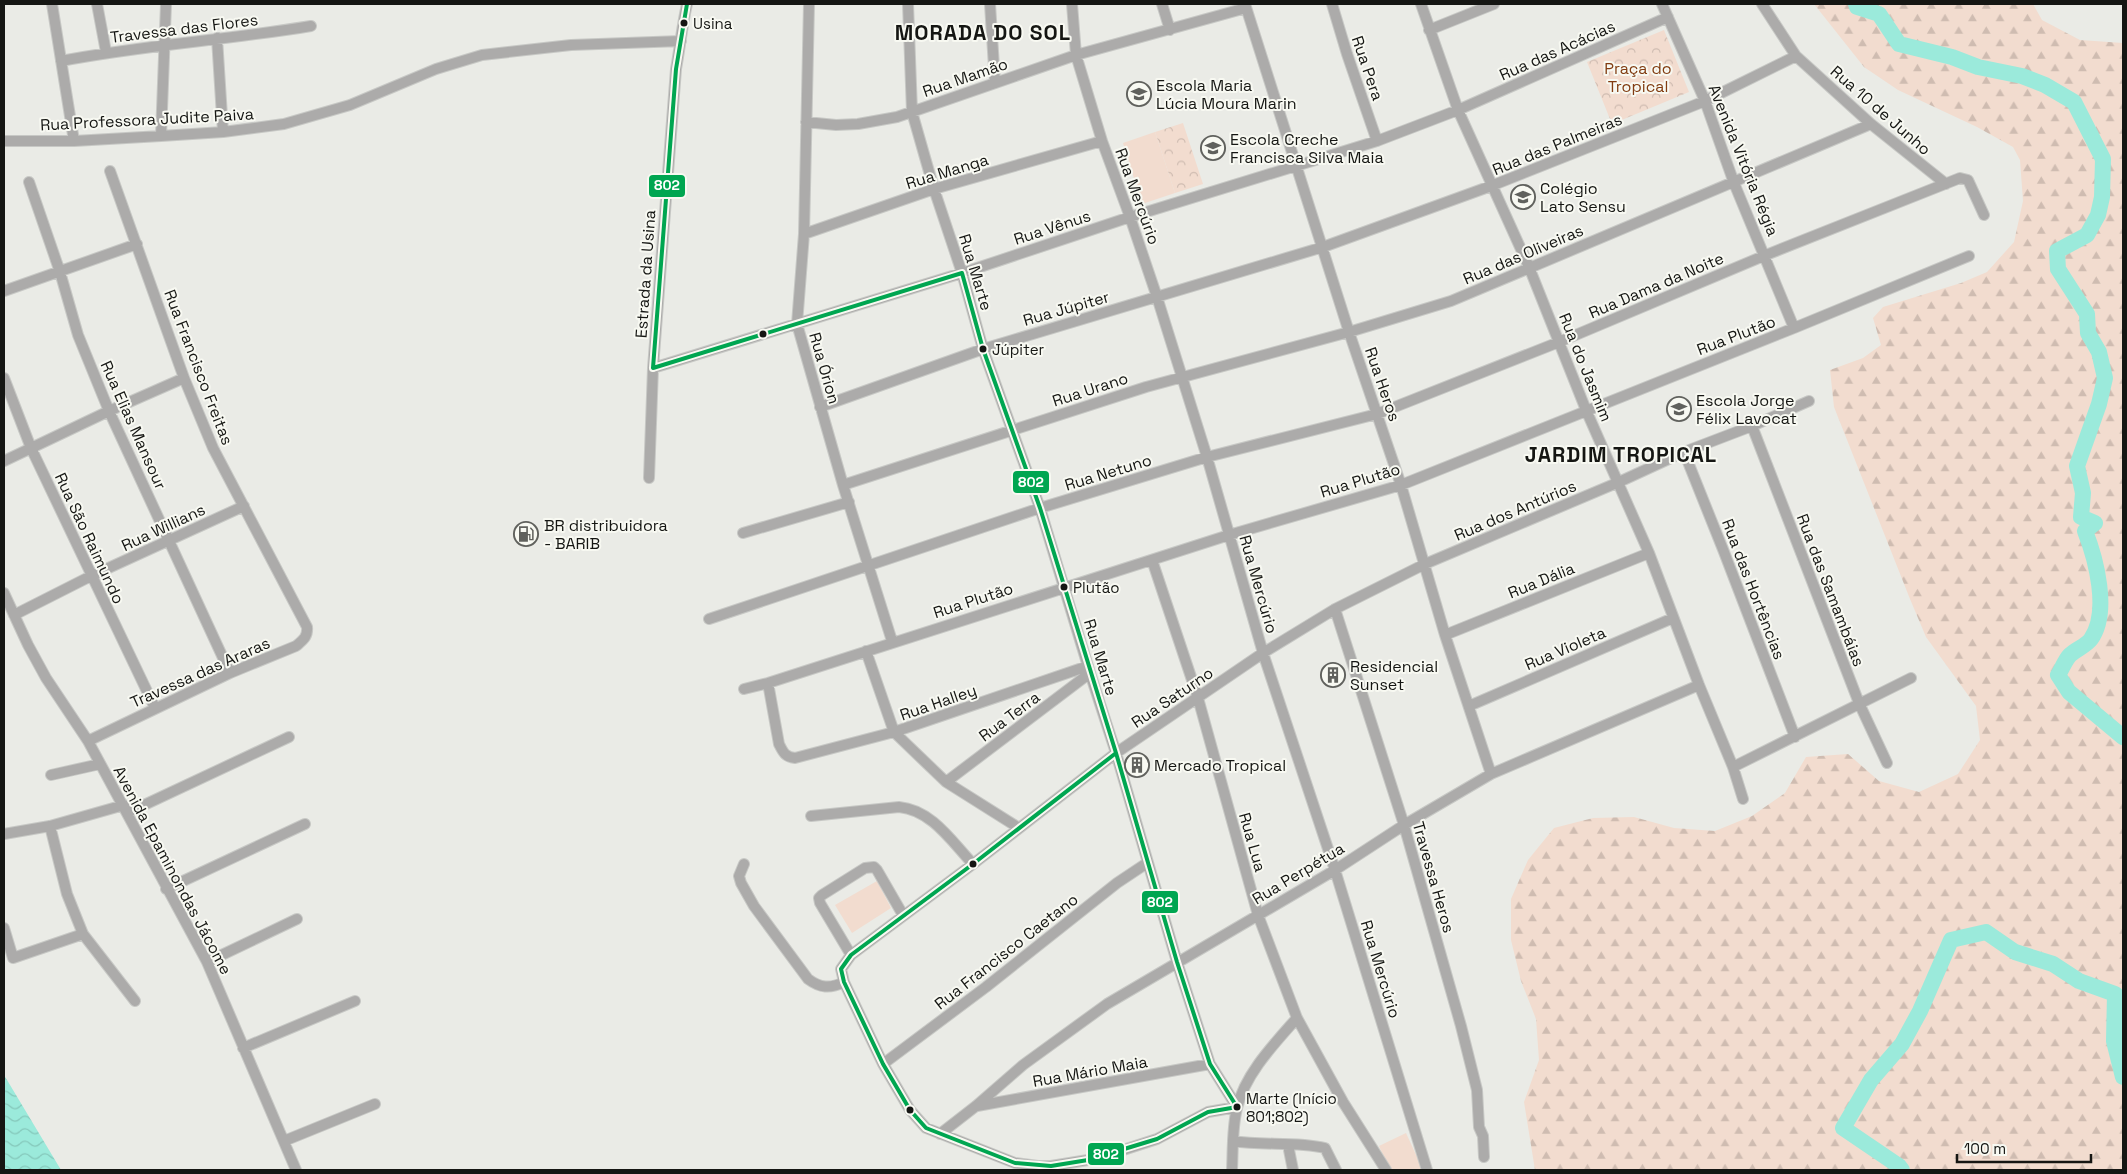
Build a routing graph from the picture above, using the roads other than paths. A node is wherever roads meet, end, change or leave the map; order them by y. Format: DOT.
graph roads {
  1 [pos="52,4"];
  2 [pos="97,4"];
  3 [pos="166,4"];
  4 [pos="687,4"];
  5 [pos="809,4"];
  6 [pos="908,4"];
  7 [pos="990,4"];
  8 [pos="1072,4"];
  9 [pos="1162,4"];
  10 [pos="1332,4"];
  11 [pos="1421,4"];
  12 [pos="1494,4"];
  13 [pos="1662,4"];
  14 [pos="1762,4"];
  15 [pos="1246,6"];
  16 [pos="1668,17"];
  17 [pos="310,26"];
  18 [pos="1170,30"];
  19 [pos="1429,30"];
  20 [pos="217,38"];
  21 [pos="681,41"];
  22 [pos="166,46"];
  23 [pos="106,52"];
  24 [pos="1076,55"];
  25 [pos="1796,56"];
  26 [pos="61,61"];
  27 [pos="994,83"];
  28 [pos="1705,101"];
  29 [pos="1458,110"];
  30 [pos="912,112"];
  31 [pos="806,122"];
  32 [pos="1871,124"];
  33 [pos="224,132"];
  34 [pos="161,136"];
  35 [pos="4,141"];
  36 [pos="74,141"];
  37 [pos="1102,141"];
  38 [pos="1377,141"];
  39 [pos="1298,166"];
  40 [pos="110,171"];
  41 [pos="30,182"];
  42 [pos="1734,182"];
  43 [pos="1946,184"];
  44 [pos="1491,186"];
  45 [pos="934,189"];
  46 [pos="1984,215"];
  47 [pos="1130,217"];
  48 [pos="804,234"];
  49 [pos="137,244"];
  50 [pos="1323,247"];
  51 [pos="1766,255"];
  52 [pos="1969,256"];
  53 [pos="1529,267"];
  54 [pos="60,272"];
  55 [pos="962,273"];
  56 [pos="4,291"];
  57 [pos="1157,297"];
  58 [pos="796,324"];
  59 [pos="1794,328"];
  60 [pos="1350,332"];
  61 [pos="1559,342"];
  62 [pos="983,348"];
  63 [pos="653,368"];
  64 [pos="1181,377"];
  65 [pos="4,378"];
  66 [pos="184,378"];
  67 [pos="1809,400"];
  68 [pos="820,407"];
  69 [pos="1586,410"];
  70 [pos="109,411"];
  71 [pos="1377,414"];
  72 [pos="1752,426"];
  73 [pos="1011,430"];
  74 [pos="31,448"];
  75 [pos="1684,452"];
  76 [pos="1207,457"];
  77 [pos="4,461"];
  78 [pos="649,478"];
  79 [pos="1619,482"];
  80 [pos="1401,484"];
  81 [pos="843,485"];
  82 [pos="849,502"];
  83 [pos="244,506"];
  84 [pos="1040,508"];
  85 [pos="743,533"];
  86 [pos="1229,534"];
  87 [pos="170,540"];
  88 [pos="1649,553"];
  89 [pos="1152,560"];
  90 [pos="1425,564"];
  91 [pos="869,565"];
  92 [pos="91,576"];
  93 [pos="1064,587"];
  94 [pos="4,593"];
  95 [pos="1335,609"];
  96 [pos="14,615"];
  97 [pos="709,618"];
  98 [pos="1673,618"];
  99 [pos="303,620"];
  100 [pos="1445,635"];
  101 [pos="892,641"];
  102 [pos="866,651"];
  103 [pos="1263,653"];
  104 [pos="1089,670"];
  105 [pos="230,673"];
  106 [pos="1912,678"];
  107 [pos="768,683"];
  108 [pos="1699,685"];
  109 [pos="744,689"];
  110 [pos="1198,698"];
  111 [pos="1859,703"];
  112 [pos="1469,706"];
  113 [pos="155,708"];
  114 [pos="894,732"];
  115 [pos="289,737"];
  116 [pos="1795,737"];
  117 [pos="88,741"];
  118 [pos="1116,753"];
  119 [pos="1886,762"];
  120 [pos="100,764"];
  121 [pos="1734,767"];
  122 [pos="1491,774"];
  123 [pos="51,775"];
  124 [pos="946,782"];
  125 [pos="1743,799"];
  126 [pos="125,809"];
  127 [pos="811,816"];
  128 [pos="304,824"];
  129 [pos="1404,825"];
  130 [pos="50,826"];
  131 [pos="1019,828"];
  132 [pos="4,834"];
  133 [pos="1147,862"];
  134 [pos="744,864"];
  135 [pos="972,864"];
  136 [pos="1335,870"];
  137 [pos="166,889"];
  138 [pos="903,915"];
  139 [pos="1258,915"];
  140 [pos="296,919"];
  141 [pos="4,928"];
  142 [pos="82,934"];
  143 [pos="851,955"];
  144 [pos="207,962"];
  145 [pos="1177,962"];
  146 [pos="844,982"];
  147 [pos="136,1001"];
  148 [pos="355,1001"];
  149 [pos="1297,1018"];
  150 [pos="243,1048"];
  151 [pos="882,1064"];
  152 [pos="1210,1064"];
  153 [pos="374,1104"];
  154 [pos="976,1106"];
  155 [pos="1237,1108"];
  156 [pos="940,1134"];
  157 [pos="284,1141"];
  158 [pos="1233,1141"];
  159 [pos="1288,1145"];
  160 [pos="1484,1158"];
  161 [pos="1038,1168"];
  162 [pos="296,1170"];
  163 [pos="1232,1170"];
  164 [pos="1293,1170"];
  165 [pos="1336,1170"];
  166 [pos="1386,1170"];
  167 [pos="1427,1170"];
  1 -- 26 [label="street"];
  2 -- 23 [label="street"];
  3 -- 22 [label="street"];
  4 -- 21 [label="street, Estrada da Usina"];
  5 -- 31 [label="street, Rua Órion"];
  6 -- 30 [label="street, Rua Marte"];
  7 -- 27 [label="street"];
  8 -- 24 [label="street, Rua Mercúrio"];
  9 -- 18 [label="street"];
  10 -- 38 [label="street, Rua Pera"];
  11 -- 19 [label="street, Rua do Jasmim"];
  12 -- 19 [label="street"];
  13 -- 16 [label="street, Avenida Vitória Régia"];
  14 -- 25 [label="street, Rua 10 de Junho"];
  15 -- 18 [label="street, Rua Mamão"];
  15 -- 39 [label="street, Rua Heros"];
  16 -- 28 [label="street, Avenida Vitória Régia"];
  16 -- 29 [label="street, Rua das Acácias"];
  17 -- 20 [label="street, Travessa das Flores"];
  18 -- 24 [label="street, Rua Mamão"];
  19 -- 29 [label="street, Rua do Jasmim"];
  20 -- 22 [label="street, Travessa das Flores"];
  20 -- 33 [label="street"];
  21 -- 33 [label="street, Rua Professora Judite Paiva"];
  21 -- 63 [label="street, Estrada da Usina"];
  22 -- 23 [label="street, Travessa das Flores"];
  22 -- 34 [label="street"];
  23 -- 26 [label="street, Travessa das Flores"];
  24 -- 27 [label="street, Rua Mamão"];
  24 -- 37 [label="street, Rua Mercúrio"];
  25 -- 28 [label="street, Rua das Palmeiras"];
  25 -- 32 [label="street, Rua 10 de Junho"];
  26 -- 36 [label="street"];
  27 -- 30 [label="street, Rua Mamão"];
  28 -- 42 [label="street, Avenida Vitória Régia"];
  28 -- 44 [label="street, Rua das Palmeiras"];
  29 -- 38 [label="street, Rua Vênus"];
  29 -- 44 [label="street, Rua do Jasmim"];
  30 -- 31 [label="street, Rua Mamão"];
  30 -- 45 [label="street, Rua Marte"];
  31 -- 48 [label="street, Rua Órion"];
  32 -- 42 [label="street, Rua das Oliveiras"];
  32 -- 43 [label="street, Rua 10 de Junho"];
  33 -- 34 [label="street, Rua Professora Judite Paiva"];
  34 -- 36 [label="street, Rua Professora Judite Paiva"];
  35 -- 36 [label="street, Rua Professora Judite Paiva"];
  37 -- 45 [label="street, Rua Manga"];
  37 -- 47 [label="street, Rua Mercúrio"];
  38 -- 39 [label="street, Rua Vênus"];
  39 -- 47 [label="street, Rua Vênus"];
  39 -- 50 [label="street, Rua Heros"];
  40 -- 49 [label="street, Rua Francisco Freitas"];
  41 -- 54 [label="street, Rua Elias Mansour"];
  42 -- 51 [label="street, Avenida Vitória Régia"];
  42 -- 53 [label="street, Rua das Oliveiras"];
  43 -- 46 [label="street"];
  43 -- 51 [label="street, Rua Dama da Noite"];
  44 -- 50 [label="street, Rua das Palmeiras"];
  44 -- 53 [label="street, Rua do Jasmim"];
  45 -- 48 [label="street, Rua Manga"];
  45 -- 55 [label="street, Rua Marte"];
  47 -- 55 [label="street, Rua Vênus"];
  47 -- 57 [label="street, Rua Mercúrio"];
  48 -- 58 [label="street, Rua Órion"];
  49 -- 54 [label="street"];
  49 -- 66 [label="street, Rua Francisco Freitas"];
  50 -- 57 [label="street, Rua Júpiter"];
  50 -- 60 [label="street, Rua Heros"];
  51 -- 59 [label="street, Avenida Vitória Régia"];
  51 -- 61 [label="street, Rua Dama da Noite"];
  52 -- 59 [label="street, Rua Plutão"];
  53 -- 60 [label="street, Rua das Oliveiras"];
  53 -- 61 [label="street, Rua do Jasmim"];
  54 -- 56 [label="street"];
  54 -- 70 [label="street, Rua Elias Mansour"];
  55 -- 58 [label="street, Rua Vênus"];
  55 -- 62 [label="street, Rua Marte"];
  57 -- 62 [label="street, Rua Júpiter"];
  57 -- 64 [label="street, Rua Mercúrio"];
  58 -- 63 [label="street, Rua Vênus"];
  58 -- 68 [label="street, Rua Órion"];
  59 -- 69 [label="street, Rua Plutão"];
  60 -- 64 [label="street, Rua Urano"];
  60 -- 71 [label="street, Rua Heros"];
  61 -- 69 [label="street, Rua do Jasmim"];
  61 -- 71 [label="street, Rua Dama da Noite"];
  62 -- 68 [label="street, Rua Júpiter"];
  62 -- 73 [label="street, Rua Marte"];
  63 -- 78 [label="street, Estrada da Usina"];
  64 -- 73 [label="street, Rua Urano"];
  64 -- 76 [label="street, Rua Mercúrio"];
  65 -- 74 [label="street, Rua São Raimundo"];
  66 -- 70 [label="street"];
  66 -- 83 [label="street, Rua Francisco Freitas"];
  67 -- 72 [label="street, Rua dos Antúrios"];
  68 -- 81 [label="street, Rua Órion"];
  69 -- 79 [label="street, Rua do Jasmim"];
  69 -- 80 [label="street, Rua Plutão"];
  70 -- 74 [label="street"];
  70 -- 87 [label="street, Rua Elias Mansour"];
  71 -- 76 [label="street, Rua Netuno"];
  71 -- 80 [label="street, Rua Heros"];
  72 -- 75 [label="street, Rua dos Antúrios"];
  72 -- 111 [label="street, Rua das Samambáias"];
  73 -- 81 [label="street, Rua Urano"];
  73 -- 84 [label="street, Rua Marte"];
  74 -- 77 [label="street"];
  74 -- 92 [label="street, Rua São Raimundo"];
  75 -- 79 [label="street, Rua dos Antúrios"];
  75 -- 116 [label="street, Rua das Hortências"];
  76 -- 84 [label="street, Rua Netuno"];
  76 -- 86 [label="street, Rua Mercúrio"];
  79 -- 88 [label="street, Rua do Jasmim"];
  79 -- 90 [label="street, Rua dos Antúrios"];
  80 -- 86 [label="street, Rua Plutão"];
  80 -- 90 [label="street, Rua Heros"];
  81 -- 82 [label="street, Rua Órion"];
  82 -- 85 [label="street"];
  82 -- 91 [label="street, Rua Órion"];
  83 -- 87 [label="street, Rua Willians"];
  83 -- 99 [label="street, Rua Francisco Freitas"];
  84 -- 91 [label="street, Rua Netuno"];
  84 -- 93 [label="street, Rua Marte"];
  86 -- 89 [label="street, Rua Plutão"];
  86 -- 103 [label="street, Rua Mercúrio"];
  87 -- 92 [label="street, Rua Willians"];
  87 -- 105 [label="street, Rua Elias Mansour"];
  88 -- 98 [label="street, Rua do Jasmim"];
  88 -- 100 [label="street, Rua Dália"];
  89 -- 93 [label="street, Rua Plutão"];
  89 -- 110 [label="street, Rua Lua"];
  90 -- 95 [label="street, Rua Saturno"];
  90 -- 100 [label="street, Rua Heros"];
  91 -- 97 [label="street, Rua Netuno"];
  91 -- 101 [label="street, Rua Órion"];
  92 -- 96 [label="street, Rua Willians"];
  92 -- 113 [label="street, Rua São Raimundo"];
  93 -- 101 [label="street, Rua Plutão"];
  93 -- 104 [label="street, Rua Marte"];
  94 -- 96 [label="street, Avenida Epaminondas Jácome"];
  95 -- 103 [label="street, Rua Saturno"];
  95 -- 129 [label="street, Travessa Heros"];
  96 -- 117 [label="street, Avenida Epaminondas Jácome"];
  98 -- 108 [label="street, Rua do Jasmim"];
  98 -- 112 [label="street, Rua Violeta"];
  99 -- 105 [label="street, Travessa das Araras"];
  100 -- 112 [label="street, Rua Heros"];
  101 -- 102 [label="street, Rua Plutão"];
  102 -- 107 [label="street, Rua Plutão"];
  102 -- 114 [label="street"];
  103 -- 110 [label="street, Rua Saturno"];
  103 -- 136 [label="street, Rua Mercúrio"];
  104 -- 114 [label="street, Rua Halley"];
  104 -- 118 [label="street, Rua Marte"];
  104 -- 124 [label="street, Rua Terra"];
  105 -- 113 [label="street, Travessa das Araras"];
  106 -- 111 [label="street"];
  107 -- 109 [label="street, Rua Plutão"];
  107 -- 114 [label="street, Rua Halley"];
  108 -- 121 [label="street, Rua do Jasmim"];
  108 -- 122 [label="street, Rua Perpétua"];
  110 -- 118 [label="street, Rua Saturno"];
  110 -- 139 [label="street, Rua Lua"];
  111 -- 116 [label="street"];
  111 -- 119 [label="street, Rua das Samambáias"];
  112 -- 122 [label="street, Rua Heros"];
  113 -- 117 [label="street, Travessa das Araras"];
  114 -- 124 [label="street"];
  115 -- 126 [label="street"];
  116 -- 121 [label="street"];
  117 -- 120 [label="street, Avenida Epaminondas Jácome"];
  118 -- 131 [label="street, Rua Saturno"];
  118 -- 133 [label="street, Rua Marte"];
  120 -- 123 [label="street"];
  120 -- 126 [label="street, Avenida Epaminondas Jácome"];
  121 -- 125 [label="street, Rua do Jasmim"];
  122 -- 129 [label="street, Rua Perpétua"];
  124 -- 131 [label="street"];
  126 -- 130 [label="street"];
  126 -- 137 [label="street, Avenida Epaminondas Jácome"];
  127 -- 135 [label="street"];
  128 -- 137 [label="street"];
  129 -- 136 [label="street, Rua Perpétua"];
  129 -- 160 [label="street, Travessa Heros"];
  130 -- 132 [label="street"];
  130 -- 142 [label="street"];
  131 -- 135 [label="street, Rua Saturno"];
  133 -- 145 [label="street, Rua Marte"];
  133 -- 151 [label="street, Rua Francisco Caetano"];
  134 -- 146 [label="street"];
  135 -- 138 [label="street, Rua Saturno"];
  136 -- 139 [label="street, Rua Perpétua"];
  136 -- 167 [label="street, Rua Mercúrio"];
  137 -- 144 [label="street, Avenida Epaminondas Jácome"];
  138 -- 143 [label="street, Rua Saturno"];
  138 -- 143 [label="street"];
  139 -- 145 [label="street, Rua Perpétua"];
  139 -- 149 [label="street, Rua Lua"];
  140 -- 144 [label="street"];
  141 -- 142 [label="street"];
  142 -- 147 [label="street"];
  143 -- 146 [label="street, Rua Saturno"];
  144 -- 150 [label="street, Avenida Epaminondas Jácome"];
  145 -- 152 [label="street, Rua Marte"];
  145 -- 154 [label="street, Rua Perpétua"];
  146 -- 151 [label="street"];
  148 -- 150 [label="street"];
  149 -- 155 [label="street"];
  149 -- 166 [label="street, Rua Lua"];
  150 -- 157 [label="street, Avenida Epaminondas Jácome"];
  151 -- 156 [label="street"];
  152 -- 154 [label="street, Rua Mário Maia"];
  152 -- 155 [label="street, Rua Marte"];
  153 -- 157 [label="street"];
  154 -- 156 [label="street, Rua Perpétua"];
  155 -- 158 [label="street"];
  155 -- 161 [label="street"];
  156 -- 161 [label="street"];
  157 -- 162 [label="street, Avenida Epaminondas Jácome"];
  158 -- 159 [label="street"];
  158 -- 163 [label="street"];
  159 -- 164 [label="street"];
  159 -- 165 [label="street"];
}
